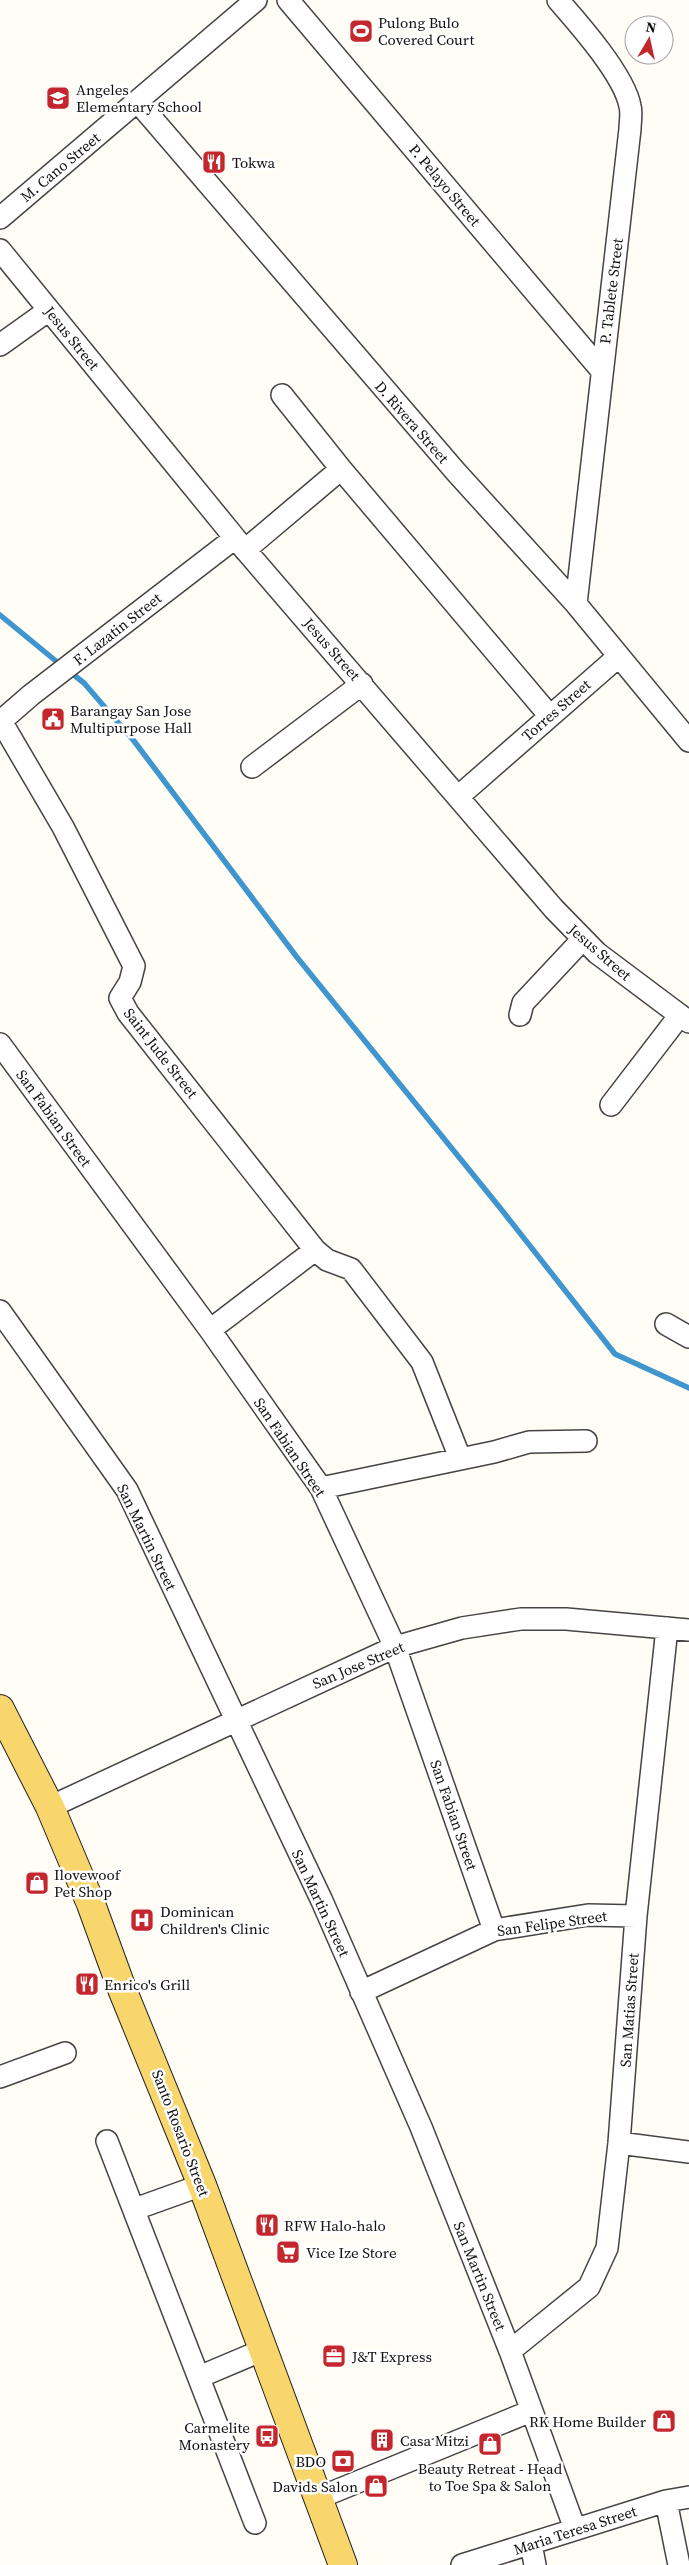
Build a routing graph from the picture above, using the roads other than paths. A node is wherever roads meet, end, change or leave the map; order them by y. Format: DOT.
graph roads {
  1 [pos="256,0"];
  2 [pos="288,0"];
  3 [pos="558,0"];
  4 [pos="137,101"];
  5 [pos="0,218"];
  6 [pos="0,250"];
  7 [pos="49,310"];
  8 [pos="0,345"];
  9 [pos="602,371"];
  10 [pos="282,395"];
  11 [pos="341,469"];
  12 [pos="240,544"];
  13 [pos="576,604"];
  14 [pos="619,656"];
  15 [pos="362,684"];
  16 [pos="549,715"];
  17 [pos="1,722"];
  18 [pos="689,741"];
  19 [pos="252,767"];
  20 [pos="459,796"];
  21 [pos="582,940"];
  22 [pos="520,1015"];
  23 [pos="685,1019"];
  24 [pos="0,1044"];
  25 [pos="611,1105"];
  26 [pos="315,1250"];
  27 [pos="0,1311"];
  28 [pos="666,1324"];
  29 [pos="210,1330"];
  30 [pos="689,1338"];
  31 [pos="586,1441"];
  32 [pos="460,1458"];
  33 [pos="321,1488"];
  34 [pos="667,1628"];
  35 [pos="689,1630"];
  36 [pos="395,1647"];
  37 [pos="0,1709"];
  38 [pos="234,1720"];
  39 [pos="50,1807"];
  40 [pos="636,1916"];
  41 [pos="494,1930"];
  42 [pos="361,1992"];
  43 [pos="65,2053"];
  44 [pos="0,2077"];
  45 [pos="107,2141"];
  46 [pos="619,2143"];
  47 [pos="689,2152"];
  48 [pos="202,2185"];
  49 [pos="135,2209"];
  50 [pos="262,2350"];
  51 [pos="510,2351"];
  52 [pos="199,2378"];
  53 [pos="531,2411"];
  54 [pos="689,2497"];
  55 [pos="316,2499"];
  56 [pos="666,2501"];
  57 [pos="255,2523"];
  58 [pos="575,2529"];
  59 [pos="533,2555"];
  60 [pos="343,2565"];
  61 [pos="462,2565"];
  62 [pos="679,2565"];
  1 -- 4 [label="street, M. Cano Street"];
  2 -- 9 [label="street, P. Pelayo Street"];
  3 -- 9 [label="street, P. Tablete Street"];
  4 -- 5 [label="street, M. Cano Street"];
  4 -- 13 [label="street, D. Rivera Street"];
  6 -- 7 [label="street, Jesus Street"];
  7 -- 8 [label="street"];
  7 -- 12 [label="street, Jesus Street"];
  9 -- 13 [label="street, P. Tablete Street"];
  10 -- 11 [label="street"];
  11 -- 12 [label="street, F. Lazatin Street"];
  11 -- 16 [label="street"];
  12 -- 15 [label="street, Jesus Street"];
  12 -- 17 [label="street, F. Lazatin Street"];
  13 -- 14 [label="street, D. Rivera Street"];
  14 -- 16 [label="street, Torres Street"];
  14 -- 18 [label="street, D. Rivera Street"];
  15 -- 19 [label="street"];
  15 -- 20 [label="street, Jesus Street"];
  16 -- 20 [label="street, Torres Street"];
  17 -- 26 [label="street, Saint Jude Street"];
  20 -- 21 [label="street, Jesus Street"];
  21 -- 22 [label="street"];
  21 -- 23 [label="street, Jesus Street"];
  23 -- 25 [label="street"];
  24 -- 29 [label="street, San Fabian Street"];
  26 -- 29 [label="street"];
  26 -- 32 [label="street"];
  27 -- 38 [label="street, San Martin Street"];
  28 -- 30 [label="street"];
  29 -- 33 [label="street, San Fabian Street"];
  31 -- 32 [label="street"];
  32 -- 33 [label="street"];
  33 -- 36 [label="street, San Fabian Street"];
  34 -- 35 [label="street, San Jose Street"];
  34 -- 36 [label="street, San Jose Street"];
  34 -- 40 [label="street, San Matias Street"];
  36 -- 38 [label="street, San Jose Street"];
  36 -- 41 [label="street, San Fabian Street"];
  37 -- 39 [label="main road, Santo Rosario Street"];
  38 -- 39 [label="street, San Jose Street"];
  38 -- 42 [label="street, San Martin Street"];
  39 -- 48 [label="main road, Santo Rosario Street"];
  40 -- 41 [label="street, San Felipe Street"];
  40 -- 46 [label="street, San Matias Street"];
  41 -- 42 [label="street, San Felipe Street"];
  42 -- 51 [label="street, San Martin Street"];
  43 -- 44 [label="street"];
  45 -- 49 [label="street"];
  46 -- 47 [label="street"];
  46 -- 51 [label="street, San Matias Street"];
  48 -- 49 [label="street"];
  48 -- 50 [label="main road, Santo Rosario Street"];
  49 -- 52 [label="street"];
  50 -- 52 [label="street"];
  50 -- 55 [label="main road, Santo Rosario Street"];
  51 -- 53 [label="street, San Martin Street"];
  52 -- 57 [label="street"];
  53 -- 55 [label="street"];
  53 -- 58 [label="street, San Martin Street"];
  54 -- 56 [label="street, Maria Teresa Street"];
  55 -- 60 [label="main road, Santo Rosario Street"];
  56 -- 58 [label="street, Maria Teresa Street"];
  56 -- 62 [label="street"];
  58 -- 59 [label="street, Maria Teresa Street"];
  59 -- 61 [label="street, Maria Teresa Street"];
}
